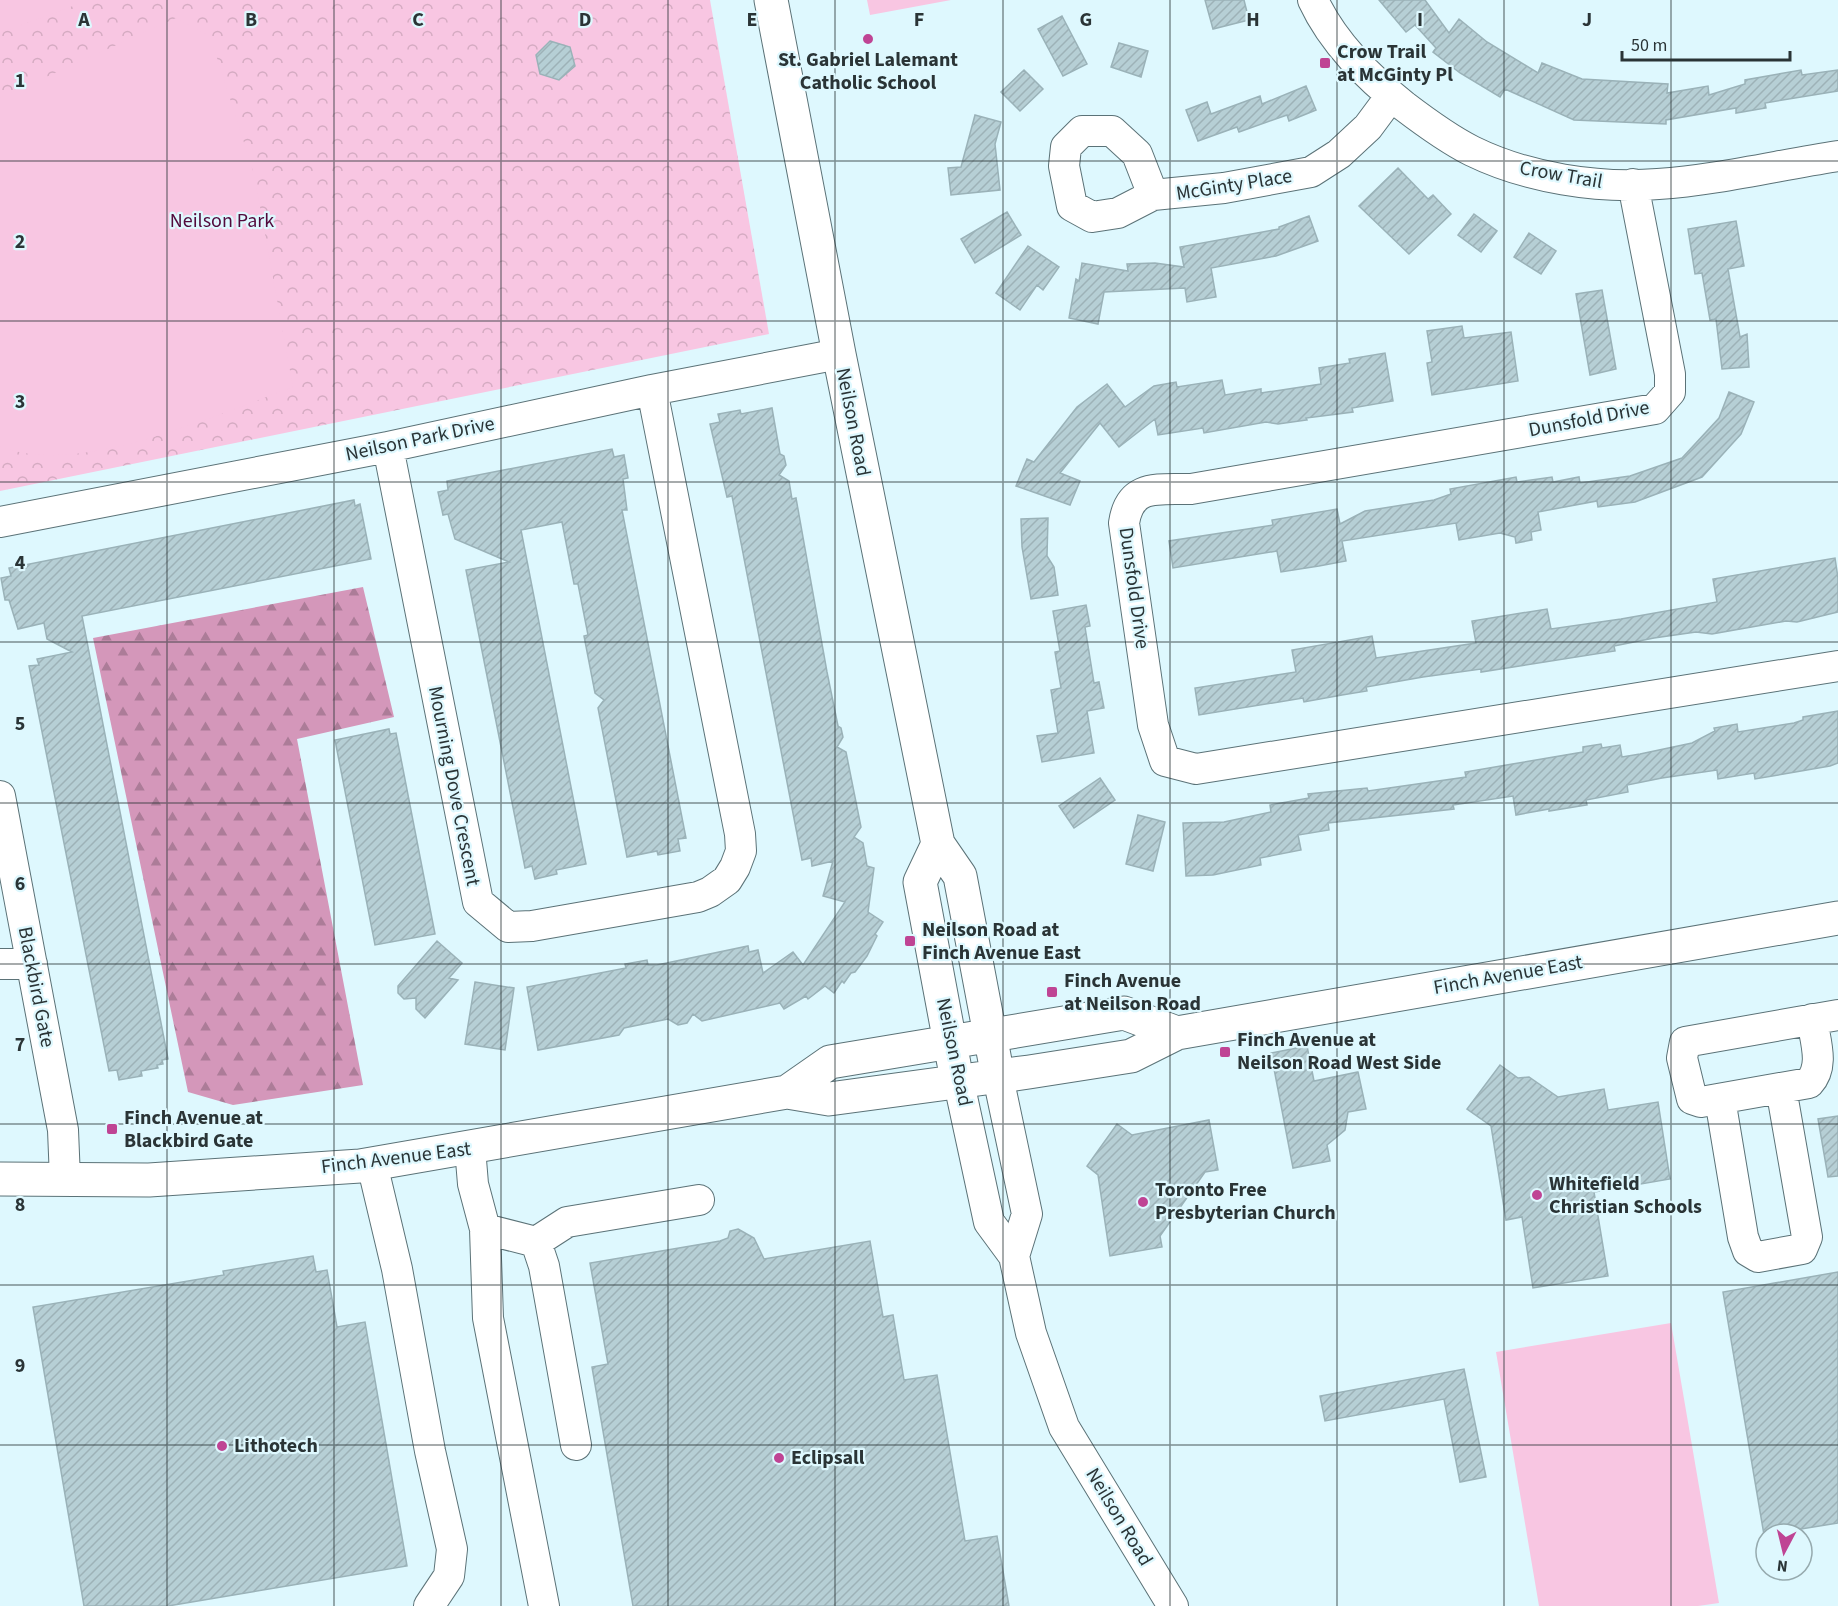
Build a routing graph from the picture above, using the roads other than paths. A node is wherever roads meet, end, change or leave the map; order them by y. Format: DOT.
graph roads {
  1 [pos="771,0"];
  2 [pos="1313,0"];
  3 [pos="1391,96"];
  4 [pos="1838,156"];
  5 [pos="1633,184"];
  6 [pos="1153,195"];
  7 [pos="839,354"];
  8 [pos="652,390"];
  9 [pos="388,447"];
  10 [pos="0,522"];
  11 [pos="1838,666"];
  12 [pos="0,796"];
  13 [pos="938,844"];
  14 [pos="1838,918"];
  15 [pos="0,964"];
  16 [pos="32,964"];
  17 [pos="1825,1017"];
  18 [pos="1177,1033"];
  19 [pos="990,1035"];
  20 [pos="949,1042"];
  21 [pos="998,1077"];
  22 [pos="958,1083"];
  23 [pos="1781,1088"];
  24 [pos="787,1092"];
  25 [pos="1720,1099"];
  26 [pos="470,1148"];
  27 [pos="372,1164"];
  28 [pos="0,1179"];
  29 [pos="65,1179"];
  30 [pos="699,1200"];
  31 [pos="485,1229"];
  32 [pos="536,1242"];
  33 [pos="1014,1256"];
  34 [pos="576,1445"];
  35 [pos="429,1606"];
  36 [pos="544,1606"];
  37 [pos="1173,1606"];
  1 -- 7 [label="main road, Neilson Road"];
  2 -- 3 [label="street, Crow Trail"];
  3 -- 5 [label="street, Crow Trail"];
  3 -- 6 [label="street, McGinty Place"];
  4 -- 5 [label="street, Crow Trail"];
  5 -- 11 [label="street, Dunsfold Drive"];
  7 -- 8 [label="street, Neilson Park Drive"];
  7 -- 13 [label="main road, Neilson Road"];
  8 -- 9 [label="street, Neilson Park Drive"];
  8 -- 9 [label="street, Mourning Dove Crescent"];
  9 -- 10 [label="street, Neilson Park Drive"];
  12 -- 16 [label="street, Blackbird Gate"];
  13 -- 19 [label="main road, Neilson Road"];
  13 -- 20 [label="main road, Neilson Road"];
  14 -- 18 [label="main road, Finch Avenue East"];
  15 -- 16 [label="street"];
  16 -- 29 [label="street, Blackbird Gate"];
  17 -- 23 [label="street"];
  17 -- 25 [label="street"];
  18 -- 19 [label="main road, Finch Avenue East"];
  18 -- 21 [label="main road, Finch Avenue East"];
  19 -- 20 [label="main road, Finch Avenue East"];
  19 -- 21 [label="main road, Neilson Road"];
  20 -- 22 [label="main road, Neilson Road"];
  20 -- 24 [label="main road, Finch Avenue East"];
  21 -- 22 [label="main road, Finch Avenue East"];
  21 -- 33 [label="street, Neilson Road"];
  22 -- 24 [label="main road, Finch Avenue East"];
  22 -- 33 [label="street, Neilson Road"];
  23 -- 25 [label="street"];
  23 -- 25 [label="street"];
  24 -- 26 [label="main road, Finch Avenue East"];
  26 -- 27 [label="main road, Finch Avenue East"];
  26 -- 31 [label="street"];
  27 -- 29 [label="main road, Finch Avenue East"];
  27 -- 35 [label="street"];
  28 -- 29 [label="main road, Finch Avenue East"];
  30 -- 32 [label="street"];
  31 -- 32 [label="street"];
  31 -- 36 [label="street"];
  32 -- 34 [label="street"];
  33 -- 37 [label="street, Neilson Road"];
}
